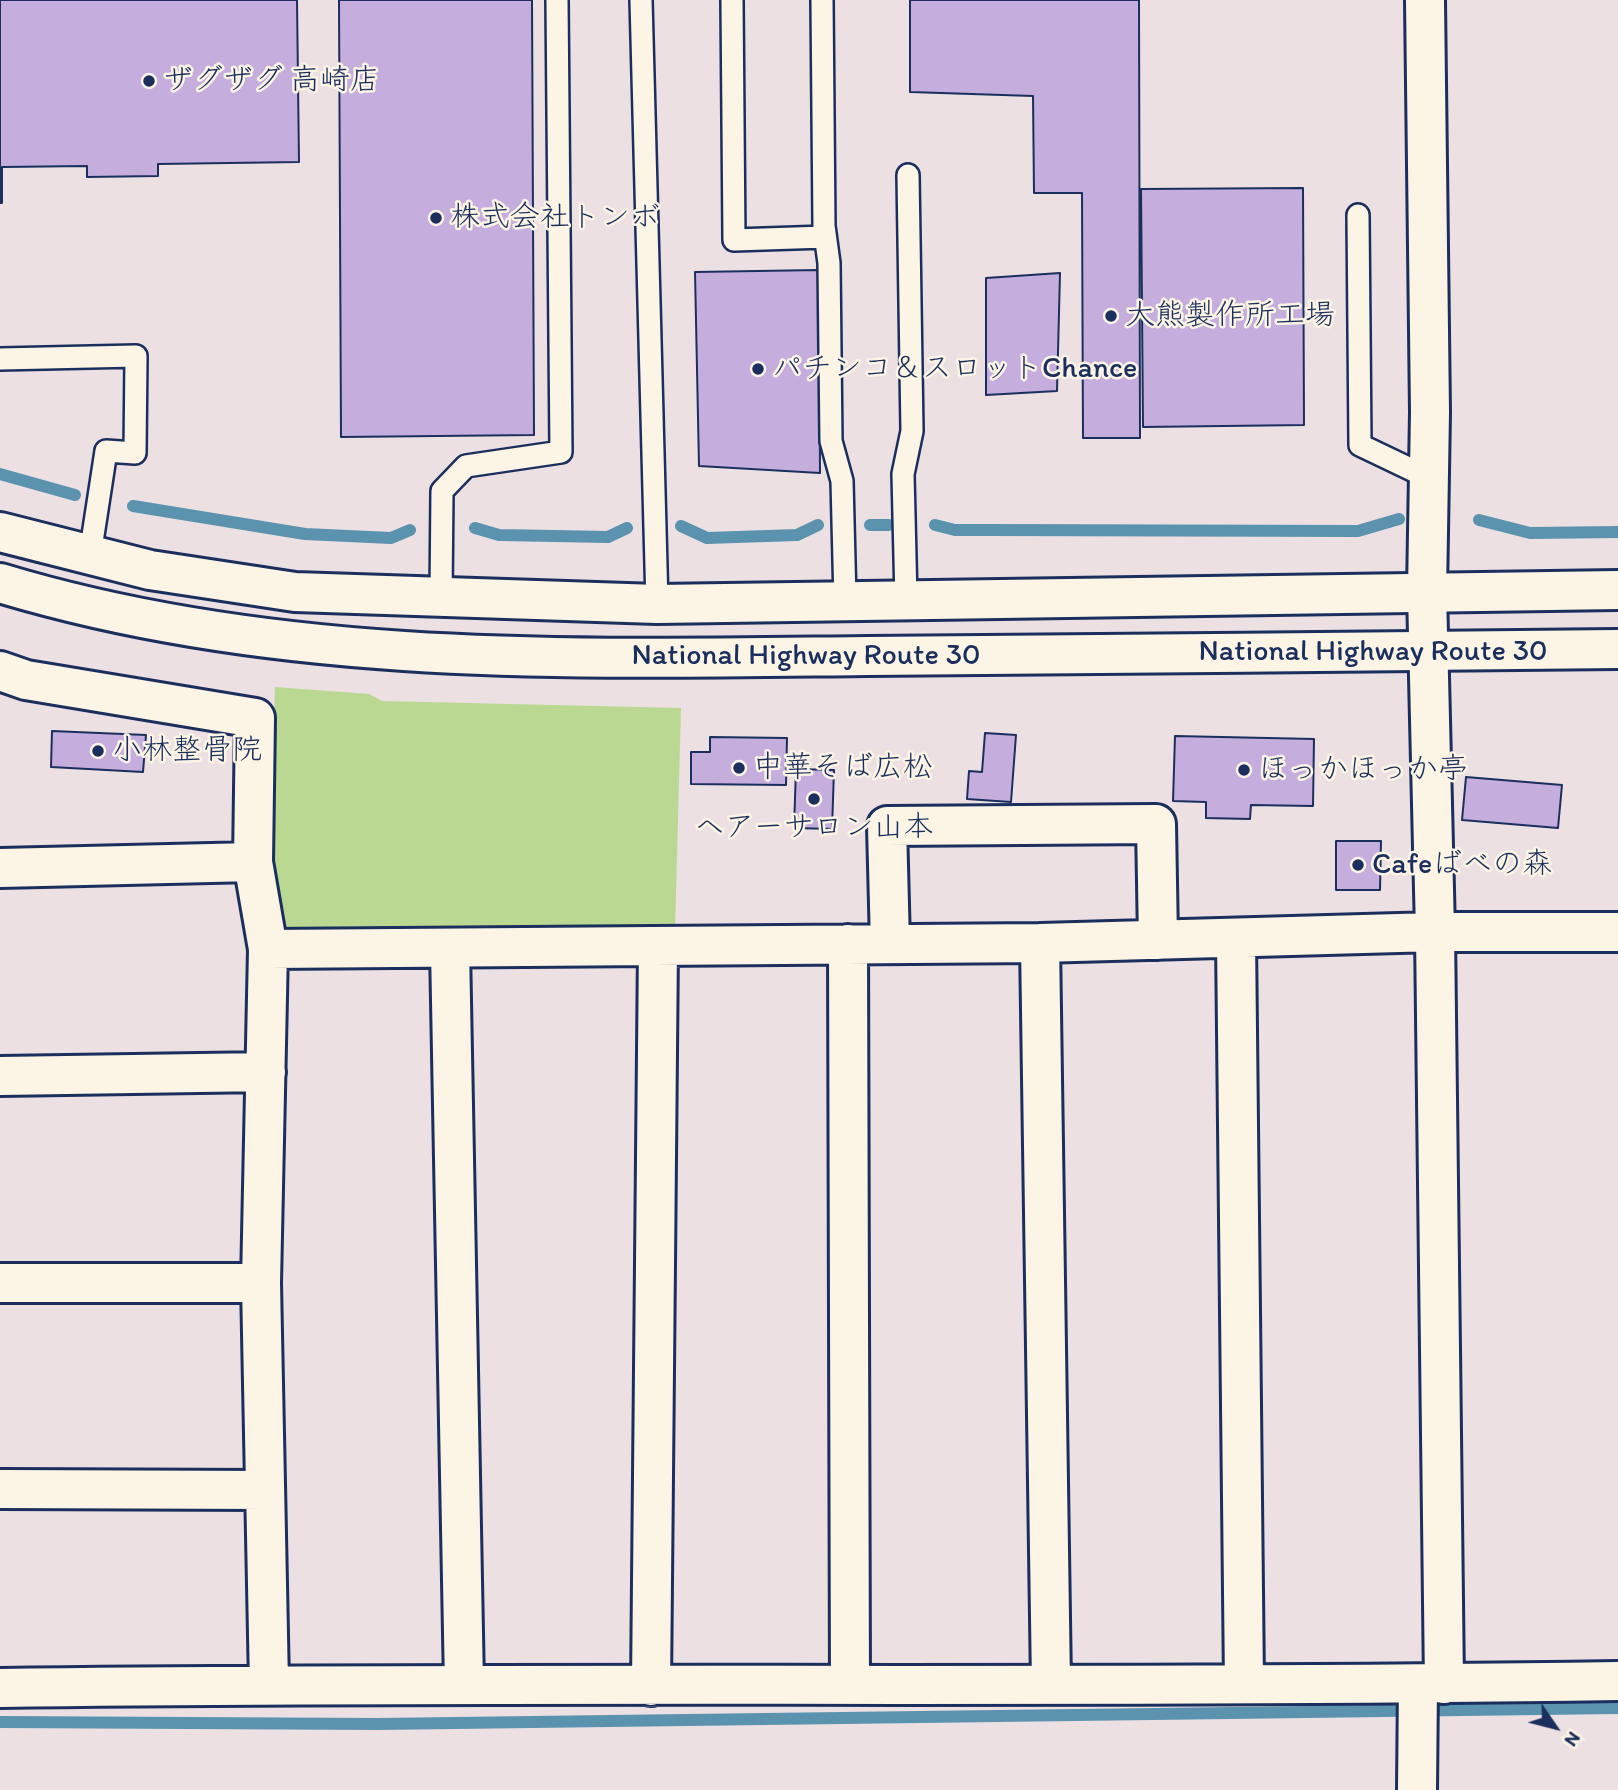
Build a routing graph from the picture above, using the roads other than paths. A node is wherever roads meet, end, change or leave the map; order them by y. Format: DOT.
graph roads {
  1 [pos="557,0"];
  2 [pos="641,0"];
  3 [pos="732,0"];
  4 [pos="822,0"];
  5 [pos="1425,0"];
  6 [pos="908,175"];
  7 [pos="1358,215"];
  8 [pos="825,237"];
  9 [pos="0,359"];
  10 [pos="1429,478"];
  11 [pos="0,532"];
  12 [pos="90,555"];
  13 [pos="0,583"];
  14 [pos="1618,590"];
  15 [pos="1427,592"];
  16 [pos="441,597"];
  17 [pos="906,600"];
  18 [pos="845,601"];
  19 [pos="657,604"];
  20 [pos="1618,649"];
  21 [pos="1428,652"];
  22 [pos="0,671"];
  23 [pos="253,862"];
  24 [pos="0,868"];
  25 [pos="1435,932"];
  26 [pos="1618,932"];
  27 [pos="1236,938"];
  28 [pos="1158,940"];
  29 [pos="1040,943"];
  30 [pos="848,944"];
  31 [pos="890,944"];
  32 [pos="658,946"];
  33 [pos="450,948"];
  34 [pos="268,949"];
  35 [pos="265,1072"];
  36 [pos="0,1076"];
  37 [pos="0,1283"];
  38 [pos="261,1283"];
  39 [pos="0,1489"];
  40 [pos="265,1490"];
  41 [pos="1618,1681"];
  42 [pos="1051,1684"];
  43 [pos="1244,1684"];
  44 [pos="269,1685"];
  45 [pos="464,1685"];
  46 [pos="850,1685"];
  47 [pos="651,1686"];
  48 [pos="0,1688"];
  49 [pos="1424,1699"];
  50 [pos="1417,1790"];
  1 -- 16 [label="lane"];
  2 -- 19 [label="lane"];
  3 -- 8 [label="lane"];
  4 -- 8 [label="lane"];
  5 -- 10 [label="main road"];
  6 -- 17 [label="lane"];
  7 -- 10 [label="lane"];
  8 -- 18 [label="lane"];
  9 -- 12 [label="lane"];
  10 -- 15 [label="main road"];
  11 -- 12 [label="main road, National Highway Route 30"];
  12 -- 16 [label="main road, National Highway Route 30"];
  13 -- 21 [label="main road, National Highway Route 30"];
  14 -- 15 [label="main road, National Highway Route 30"];
  15 -- 17 [label="main road, National Highway Route 30"];
  15 -- 21 [label="main road"];
  16 -- 19 [label="main road, National Highway Route 30"];
  17 -- 18 [label="main road, National Highway Route 30"];
  18 -- 19 [label="main road, National Highway Route 30"];
  20 -- 21 [label="main road, National Highway Route 30"];
  21 -- 25 [label="main road"];
  22 -- 23 [label="main road"];
  23 -- 24 [label="main road"];
  23 -- 34 [label="main road"];
  25 -- 26 [label="main road"];
  25 -- 27 [label="main road"];
  25 -- 49 [label="main road"];
  27 -- 28 [label="main road"];
  27 -- 43 [label="main road"];
  28 -- 29 [label="main road"];
  28 -- 31 [label="main road"];
  29 -- 31 [label="main road"];
  29 -- 42 [label="main road"];
  30 -- 31 [label="main road"];
  30 -- 32 [label="main road"];
  30 -- 46 [label="main road"];
  32 -- 33 [label="main road"];
  32 -- 47 [label="main road"];
  33 -- 34 [label="main road"];
  33 -- 45 [label="main road"];
  34 -- 35 [label="main road"];
  35 -- 36 [label="main road"];
  35 -- 38 [label="main road"];
  37 -- 38 [label="main road"];
  38 -- 40 [label="main road"];
  39 -- 40 [label="main road"];
  40 -- 44 [label="main road"];
  41 -- 49 [label="main road"];
  42 -- 43 [label="main road"];
  42 -- 46 [label="main road"];
  43 -- 49 [label="main road"];
  44 -- 45 [label="main road"];
  44 -- 48 [label="main road"];
  45 -- 47 [label="main road"];
  46 -- 47 [label="main road"];
  49 -- 50 [label="main road"];
}
